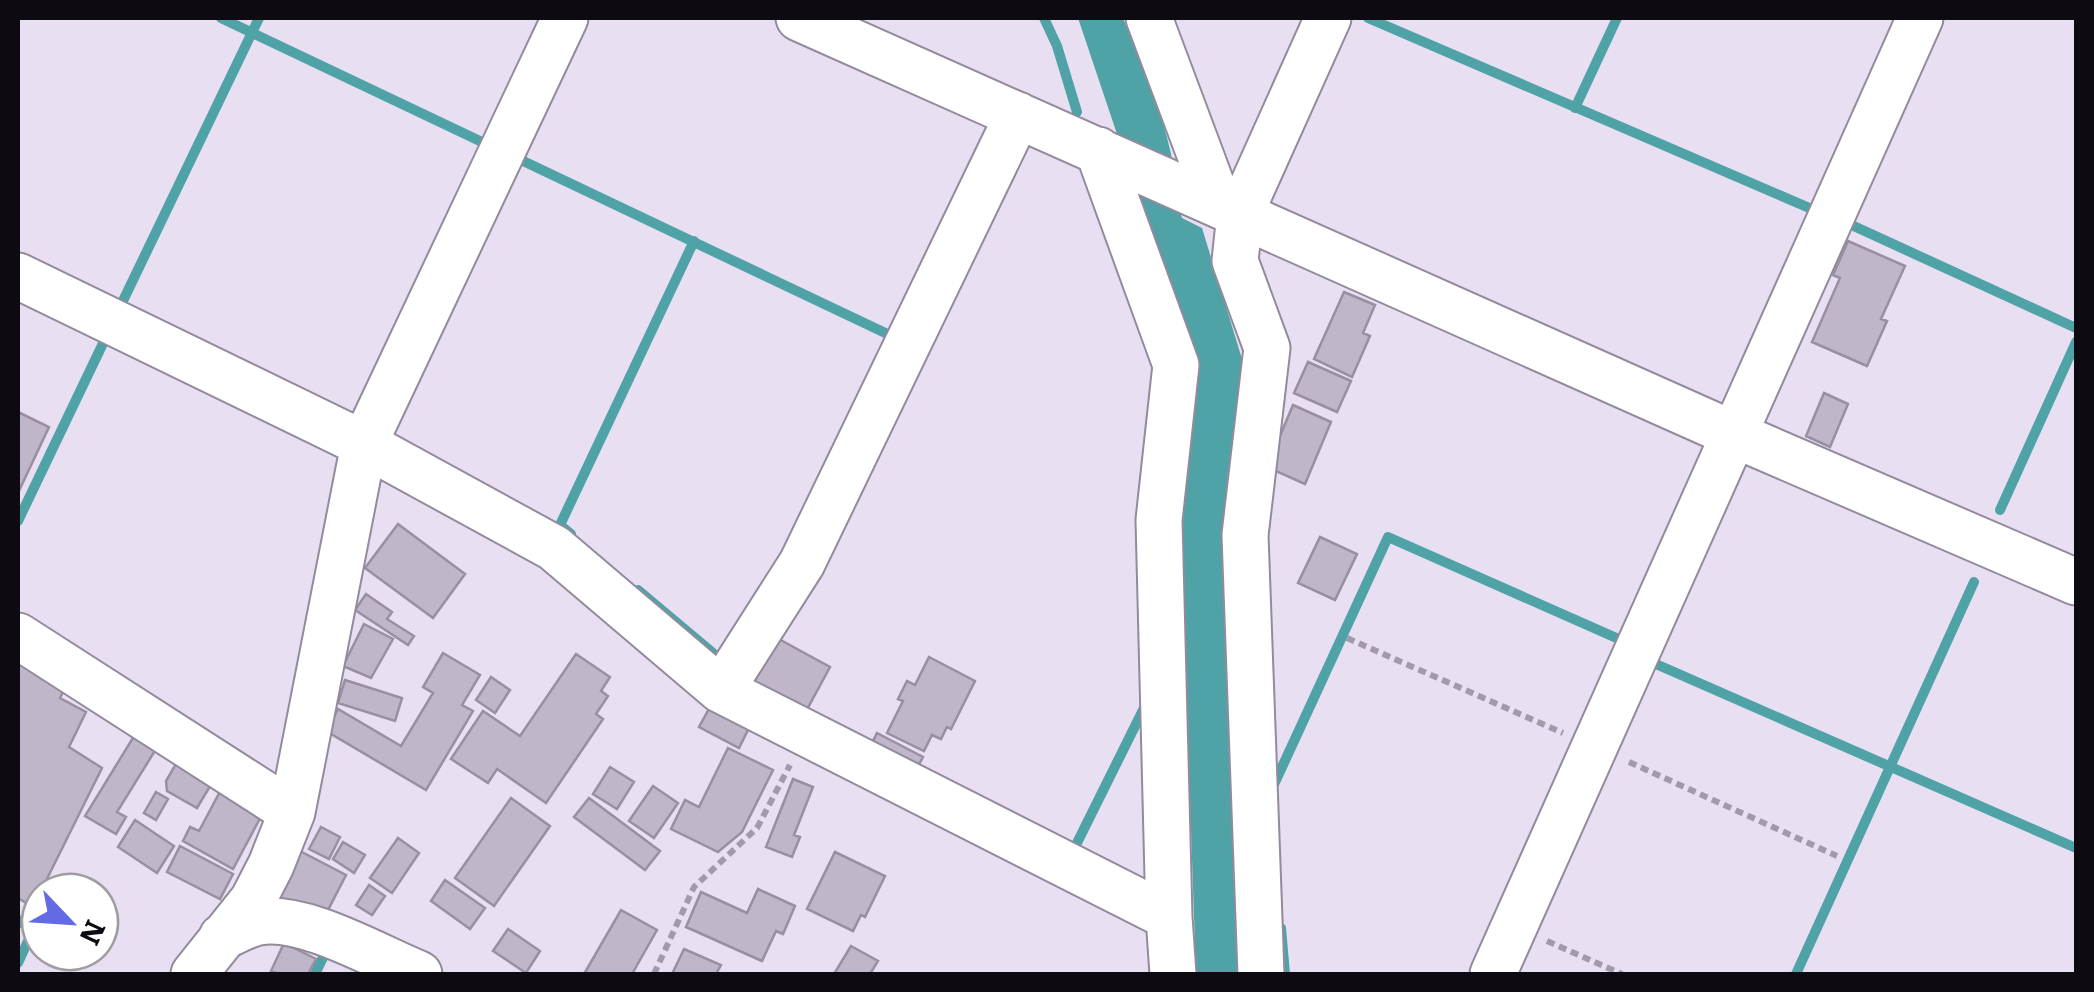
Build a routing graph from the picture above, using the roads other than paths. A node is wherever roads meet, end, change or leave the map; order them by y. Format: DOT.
graph roads {
  1 [pos="565,18"];
  2 [pos="799,18"];
  3 [pos="1149,18"];
  4 [pos="1328,18"];
  5 [pos="1920,18"];
  6 [pos="1018,114"];
  7 [pos="1106,154"];
  8 [pos="1219,205"];
  9 [pos="18,276"];
  10 [pos="1733,434"];
  11 [pos="364,444"];
  12 [pos="2076,582"];
  13 [pos="18,636"];
  14 [pos="721,690"];
  15 [pos="292,812"];
  16 [pos="1168,918"];
  17 [pos="222,937"];
  18 [pos="194,974"];
  19 [pos="418,974"];
  20 [pos="1173,974"];
  21 [pos="1261,974"];
  22 [pos="1492,974"];
  1 -- 11 [label="street"];
  2 -- 6 [label="street"];
  3 -- 8 [label="street"];
  4 -- 8 [label="street"];
  5 -- 10 [label="street"];
  6 -- 7 [label="street"];
  6 -- 14 [label="street"];
  7 -- 8 [label="street"];
  7 -- 16 [label="street"];
  8 -- 10 [label="street"];
  8 -- 21 [label="street"];
  9 -- 11 [label="street"];
  10 -- 12 [label="street"];
  10 -- 22 [label="street"];
  11 -- 14 [label="street"];
  11 -- 15 [label="street"];
  13 -- 15 [label="street"];
  14 -- 16 [label="street"];
  15 -- 17 [label="street"];
  16 -- 20 [label="street"];
  17 -- 18 [label="street"];
  17 -- 19 [label="street"];
}
